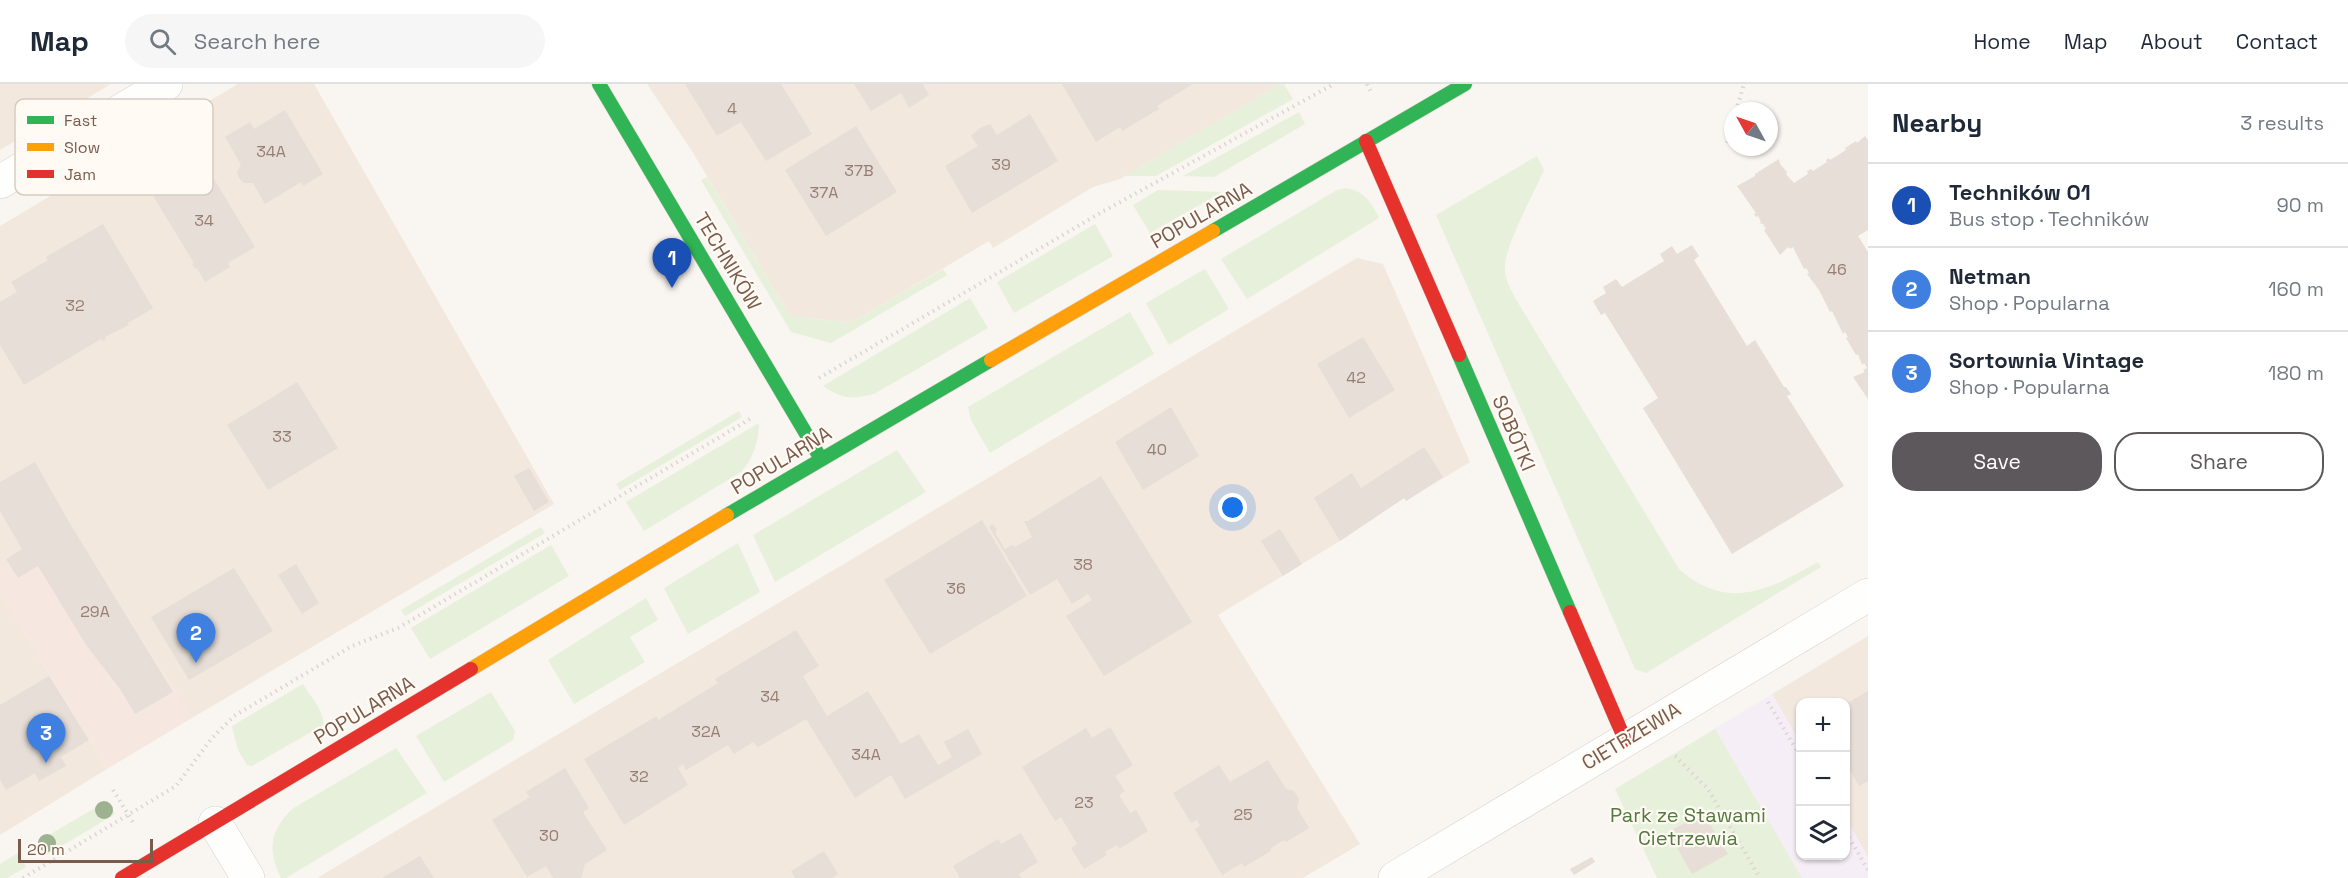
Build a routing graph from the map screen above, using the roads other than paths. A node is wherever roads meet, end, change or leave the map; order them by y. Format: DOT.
graph roads {
  1 [pos="166,84"];
  2 [pos="599,84"];
  3 [pos="1465,84"];
  4 [pos="141,99"];
  5 [pos="1366,141"];
  6 [pos="15,173"];
  7 [pos="0,182"];
  8 [pos="821,459"];
  9 [pos="1868,595"];
  10 [pos="1625,740"];
  11 [pos="215,823"];
  12 [pos="122,878"];
  13 [pos="248,878"];
  14 [pos="1395,878"];
  1 -- 4 [label="street"];
  2 -- 8 [label="street, TECHNIKÓW"];
  3 -- 5 [label="street, POPULARNA"];
  5 -- 8 [label="street, POPULARNA"];
  5 -- 10 [label="street, SOBÓTKI"];
  6 -- 7 [label="street"];
  8 -- 11 [label="street, POPULARNA"];
  9 -- 10 [label="street, CIETRZEWIA"];
  10 -- 14 [label="street, CIETRZEWIA"];
  11 -- 12 [label="street, POPULARNA"];
  11 -- 13 [label="street"];
}
